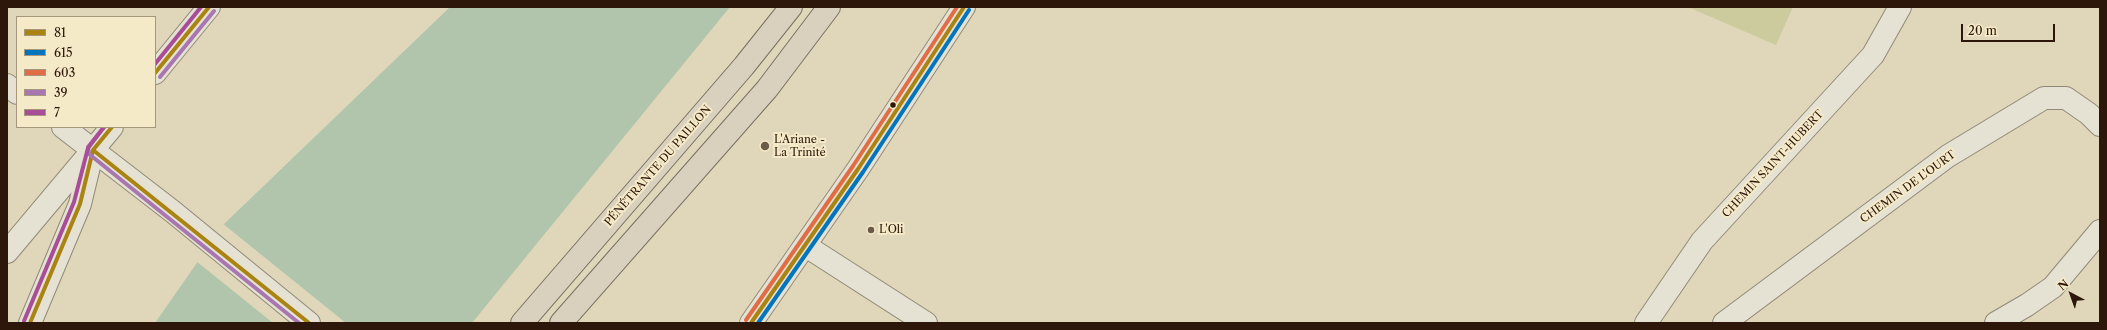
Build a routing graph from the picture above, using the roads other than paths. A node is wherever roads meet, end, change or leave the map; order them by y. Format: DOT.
graph roads {
  1 [pos="209,7"];
  2 [pos="790,7"];
  3 [pos="829,7"];
  4 [pos="964,7"];
  5 [pos="1900,7"];
  6 [pos="156,72"];
  7 [pos="7,85"];
  8 [pos="16,92"];
  9 [pos="2100,125"];
  10 [pos="64,128"];
  11 [pos="111,128"];
  12 [pos="94,150"];
  13 [pos="2100,231"];
  14 [pos="806,246"];
  15 [pos="7,252"];
  16 [pos="30,323"];
  17 [pos="309,323"];
  18 [pos="522,323"];
  19 [pos="561,323"];
  20 [pos="751,323"];
  21 [pos="926,323"];
  22 [pos="1646,323"];
  23 [pos="1724,323"];
  24 [pos="1996,323"];
  1 -- 6 [label="street"];
  2 -- 18 [label="main road, PÉNÉTRANTE DU PAILLON"];
  3 -- 19 [label="main road"];
  4 -- 14 [label="street"];
  5 -- 22 [label="street, CHEMIN SAINT-HUBERT"];
  7 -- 8 [label="street"];
  9 -- 23 [label="street, CHEMIN DE L'OURT"];
  10 -- 12 [label="street"];
  11 -- 12 [label="street"];
  12 -- 15 [label="street"];
  12 -- 16 [label="street"];
  12 -- 17 [label="street"];
  13 -- 24 [label="street"];
  14 -- 20 [label="street"];
  14 -- 21 [label="street"];
}
